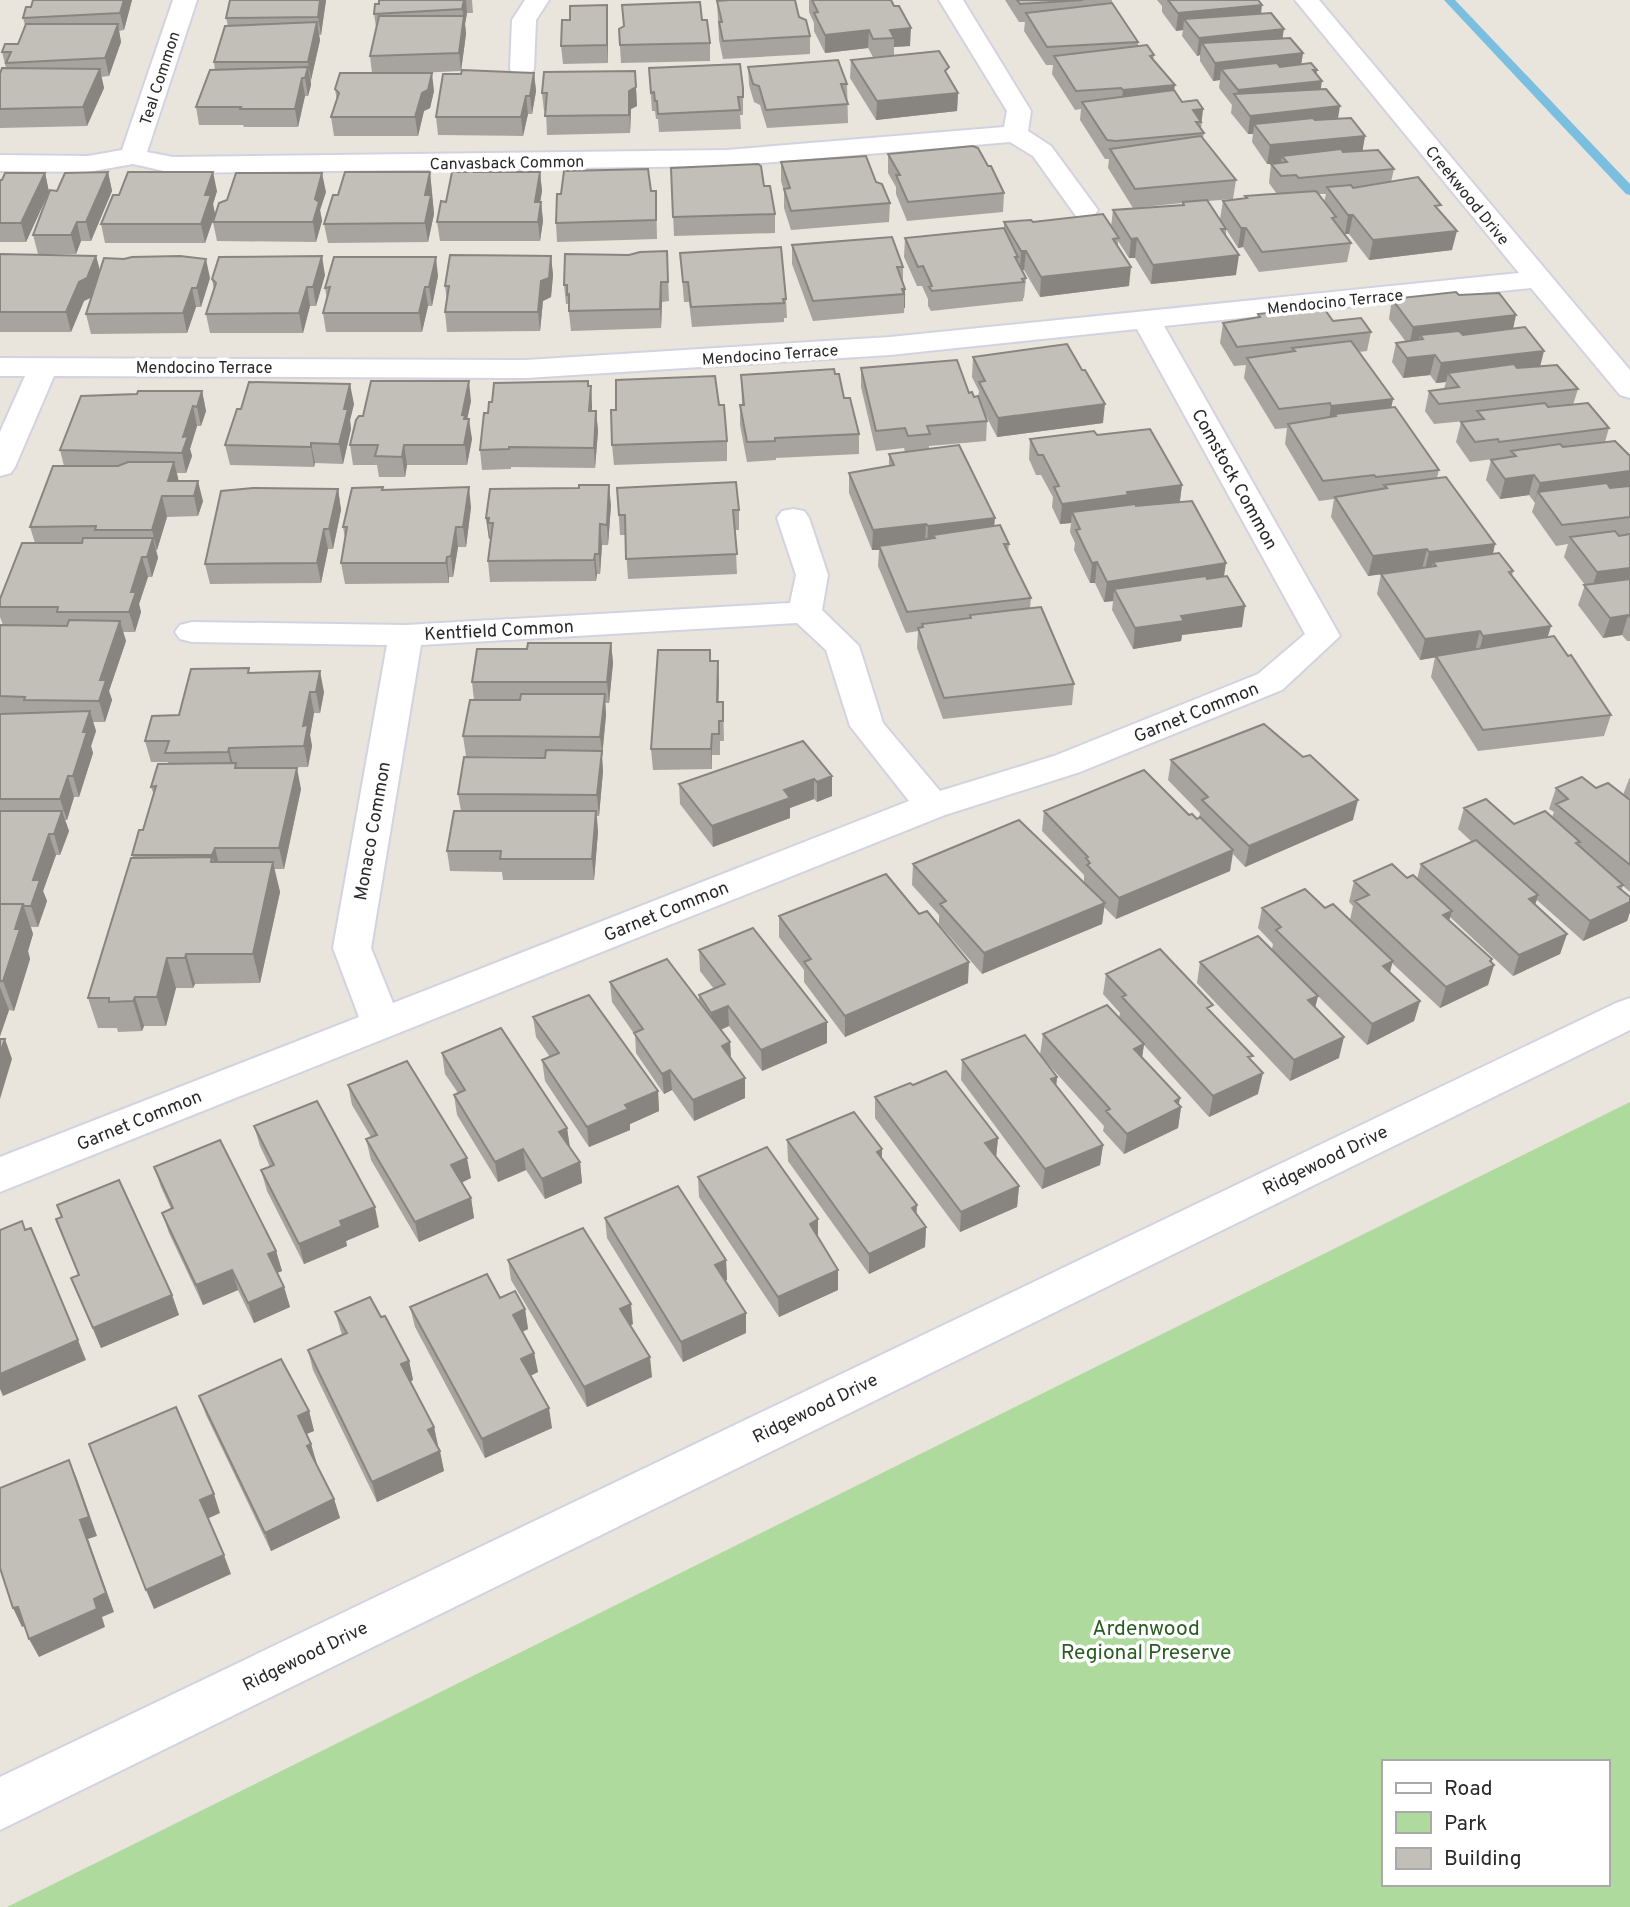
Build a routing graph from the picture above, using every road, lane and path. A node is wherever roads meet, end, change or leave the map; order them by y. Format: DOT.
graph roads {
  1 [pos="185,0"];
  2 [pos="537,0"];
  3 [pos="951,0"];
  4 [pos="1307,0"];
  5 [pos="522,69"];
  6 [pos="1015,134"];
  7 [pos="133,156"];
  8 [pos="0,163"];
  9 [pos="1085,210"];
  10 [pos="1537,279"];
  11 [pos="1147,322"];
  12 [pos="0,367"];
  13 [pos="43,367"];
  14 [pos="1630,388"];
  15 [pos="0,467"];
  16 [pos="793,518"];
  17 [pos="805,612"];
  18 [pos="192,632"];
  19 [pos="407,635"];
  20 [pos="1323,636"];
  21 [pos="932,806"];
  22 [pos="1630,1013"];
  23 [pos="381,1023"];
  24 [pos="0,1175"];
  25 [pos="0,1804"];
  1 -- 7 [label="street, Teal Common"];
  2 -- 5 [label="street"];
  3 -- 6 [label="street"];
  4 -- 10 [label="street, Creekwood Drive"];
  6 -- 7 [label="street, Canvasback Common"];
  6 -- 9 [label="street"];
  7 -- 8 [label="street, Canvasback Common"];
  10 -- 11 [label="street, Mendocino Terrace"];
  10 -- 14 [label="street, Creekwood Drive"];
  11 -- 13 [label="street, Mendocino Terrace"];
  11 -- 20 [label="street, Comstock Common"];
  12 -- 13 [label="street, Mendocino Terrace"];
  13 -- 15 [label="street"];
  16 -- 17 [label="street"];
  17 -- 19 [label="street, Kentfield Common"];
  17 -- 21 [label="street"];
  18 -- 19 [label="street, Kentfield Common"];
  19 -- 23 [label="street, Monaco Common"];
  20 -- 21 [label="street, Garnet Common"];
  21 -- 23 [label="street, Garnet Common"];
  22 -- 25 [label="street, Ridgewood Drive"];
  23 -- 24 [label="street, Garnet Common"];
}
